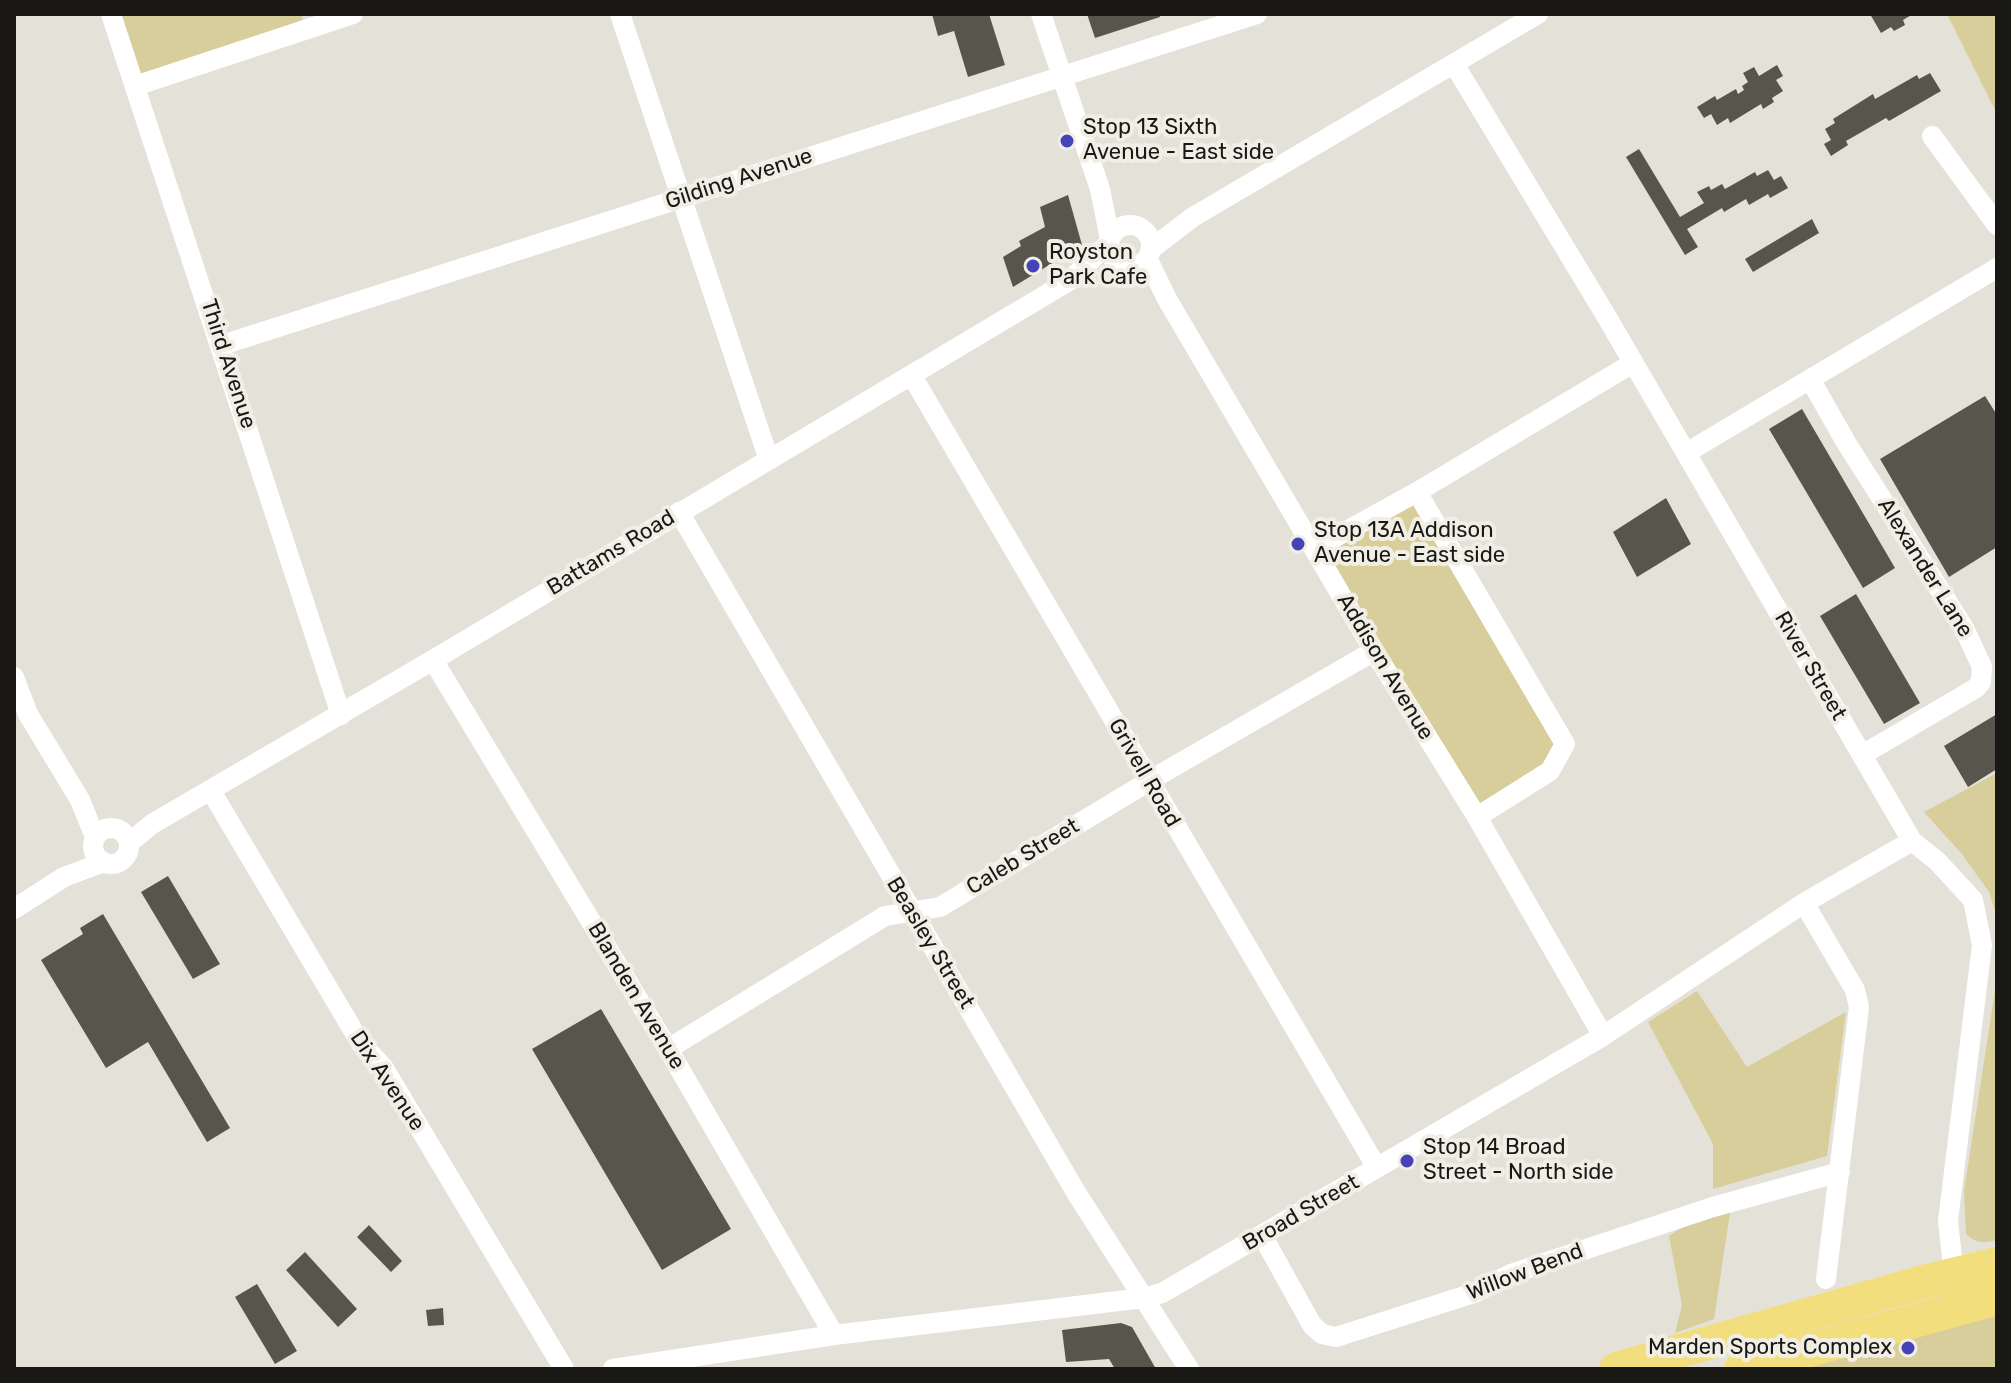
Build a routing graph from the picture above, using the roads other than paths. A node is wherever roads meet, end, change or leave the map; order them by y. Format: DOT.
graph roads {
  1 [pos="111,14"];
  2 [pos="353,14"];
  3 [pos="620,14"];
  4 [pos="1041,14"];
  5 [pos="1257,14"];
  6 [pos="1528,17"];
  7 [pos="303,22"];
  8 [pos="1454,64"];
  9 [pos="1061,77"];
  10 [pos="135,86"];
  11 [pos="1932,136"];
  12 [pos="1100,189"];
  13 [pos="681,197"];
  14 [pos="1193,217"];
  15 [pos="1997,225"];
  16 [pos="1134,226"];
  17 [pos="1109,241"];
  18 [pos="1139,260"];
  19 [pos="1997,268"];
  20 [pos="1069,281"];
  21 [pos="222,345"];
  22 [pos="1633,363"];
  23 [pos="912,376"];
  24 [pos="1810,379"];
  25 [pos="1686,453"];
  26 [pos="769,460"];
  27 [pos="1417,492"];
  28 [pos="679,512"];
  29 [pos="1314,549"];
  30 [pos="1374,651"];
  31 [pos="433,660"];
  32 [pos="14,677"];
  33 [pos="341,715"];
  34 [pos="1862,755"];
  35 [pos="1149,781"];
  36 [pos="211,791"];
  37 [pos="1477,817"];
  38 [pos="110,836"];
  39 [pos="1912,841"];
  40 [pos="104,862"];
  41 [pos="64,877"];
  42 [pos="1804,903"];
  43 [pos="14,909"];
  44 [pos="913,911"];
  45 [pos="1603,1036"];
  46 [pos="668,1049"];
  47 [pos="1377,1168"];
  48 [pos="1840,1172"];
  49 [pos="1262,1235"];
  50 [pos="1997,1264"];
  51 [pos="1953,1275"];
  52 [pos="1826,1279"];
  53 [pos="1144,1298"];
  54 [pos="1997,1298"];
  55 [pos="1958,1309"];
  56 [pos="834,1335"];
  57 [pos="564,1369"];
  58 [pos="613,1369"];
  59 [pos="1189,1369"];
  60 [pos="1616,1369"];
  61 [pos="1741,1369"];
  1 -- 10 [label="street, Third Avenue"];
  2 -- 7 [label="street"];
  3 -- 13 [label="street"];
  4 -- 9 [label="street"];
  5 -- 9 [label="street, Gilding Avenue"];
  6 -- 8 [label="street, Battams Road"];
  7 -- 10 [label="street"];
  8 -- 14 [label="street, Battams Road"];
  8 -- 22 [label="street, River Street"];
  9 -- 12 [label="street"];
  9 -- 13 [label="street, Gilding Avenue"];
  10 -- 21 [label="street, Third Avenue"];
  11 -- 15 [label="street"];
  12 -- 16 [label="street"];
  12 -- 17 [label="street"];
  13 -- 21 [label="street, Gilding Avenue"];
  13 -- 26 [label="street"];
  14 -- 16 [label="street, Battams Road"];
  14 -- 18 [label="street, Battams Road"];
  16 -- 17 [label="street"];
  16 -- 18 [label="street"];
  17 -- 18 [label="street"];
  17 -- 20 [label="street, Battams Road"];
  18 -- 20 [label="street, Battams Road"];
  18 -- 29 [label="street, Addison Avenue"];
  19 -- 24 [label="street"];
  20 -- 23 [label="street, Battams Road"];
  21 -- 33 [label="street, Third Avenue"];
  22 -- 25 [label="street, River Street"];
  22 -- 27 [label="street"];
  23 -- 26 [label="street, Battams Road"];
  23 -- 35 [label="street, Grivell Road"];
  24 -- 25 [label="street"];
  24 -- 34 [label="street, Alexander Lane"];
  25 -- 34 [label="street, River Street"];
  26 -- 28 [label="street, Battams Road"];
  27 -- 29 [label="street"];
  27 -- 37 [label="street"];
  28 -- 31 [label="street, Battams Road"];
  28 -- 44 [label="street, Beasley Street"];
  29 -- 30 [label="street, Addison Avenue"];
  30 -- 35 [label="street, Caleb Street"];
  30 -- 37 [label="street, Addison Avenue"];
  31 -- 33 [label="street, Battams Road"];
  31 -- 46 [label="street, Blanden Avenue"];
  32 -- 38 [label="street"];
  33 -- 36 [label="street, Battams Road"];
  34 -- 39 [label="street, River Street"];
  35 -- 44 [label="street, Caleb Street"];
  35 -- 47 [label="street, Grivell Road"];
  36 -- 38 [label="street, Battams Road"];
  36 -- 57 [label="street, Dix Avenue"];
  37 -- 45 [label="street, Addison Avenue"];
  38 -- 40 [label="street"];
  38 -- 40 [label="street"];
  38 -- 41 [label="street"];
  39 -- 42 [label="street, Broad Street"];
  39 -- 51 [label="street, River Street"];
  40 -- 41 [label="street"];
  41 -- 43 [label="street"];
  42 -- 45 [label="street, Broad Street"];
  42 -- 48 [label="street"];
  44 -- 46 [label="street, Caleb Street"];
  44 -- 53 [label="street, Beasley Street"];
  45 -- 47 [label="street, Broad Street"];
  46 -- 56 [label="street, Blanden Avenue"];
  47 -- 49 [label="street, Broad Street"];
  48 -- 49 [label="street, Willow Bend"];
  48 -- 52 [label="street"];
  49 -- 53 [label="street, Broad Street"];
  50 -- 51 [label="highway"];
  51 -- 55 [label="street, River Street"];
  51 -- 60 [label="highway"];
  53 -- 56 [label="street, Broad Street"];
  53 -- 59 [label="street, Beasley Street"];
  54 -- 55 [label="highway"];
  55 -- 61 [label="highway"];
  56 -- 58 [label="street, Broad Street"];
}
